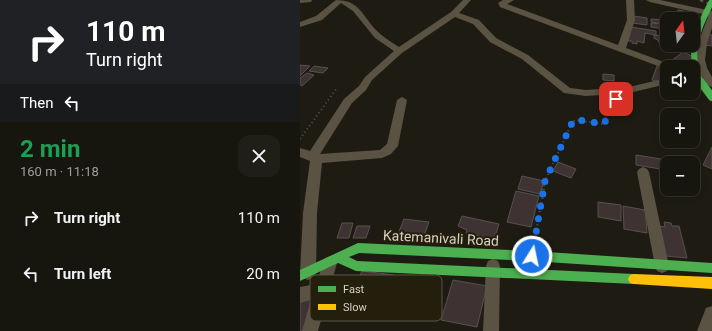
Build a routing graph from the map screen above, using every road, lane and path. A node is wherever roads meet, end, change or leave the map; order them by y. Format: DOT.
graph roads {
  1 [pos="308,0"];
  2 [pos="341,0"];
  3 [pos="468,0"];
  4 [pos="510,0"];
  5 [pos="630,0"];
  6 [pos="650,0"];
  7 [pos="712,0"];
  8 [pos="300,1"];
  9 [pos="454,14"];
  10 [pos="300,25"];
  11 [pos="621,49"];
  12 [pos="398,51"];
  13 [pos="700,56"];
  14 [pos="712,57"];
  15 [pos="660,64"];
  16 [pos="709,81"];
  17 [pos="660,83"];
  18 [pos="337,88"];
  19 [pos="629,90"];
  20 [pos="712,97"];
  21 [pos="402,100"];
  22 [pos="300,139"];
  23 [pos="309,156"];
  24 [pos="643,172"];
  25 [pos="493,254"];
  26 [pos="532,256"];
  27 [pos="335,261"];
  28 [pos="662,266"];
  29 [pos="712,268"];
  30 [pos="493,273"];
  31 [pos="304,274"];
  32 [pos="330,275"];
  33 [pos="712,283"];
  34 [pos="712,314"];
  35 [pos="314,321"];
  36 [pos="310,331"];
  37 [pos="491,331"];
  38 [pos="705,331"];
  1 -- 8 [label="street"];
  2 -- 10 [label="street"];
  2 -- 12 [label="street"];
  3 -- 9 [label="street"];
  4 -- 11 [label="street"];
  5 -- 11 [label="street"];
  6 -- 13 [label="street"];
  7 -- 20 [label="main road, bridge"];
  9 -- 12 [label="street"];
  9 -- 19 [label="street"];
  11 -- 15 [label="street"];
  12 -- 23 [label="street"];
  13 -- 14 [label="street"];
  13 -- 16 [label="street"];
  17 -- 19 [label="street"];
  18 -- 22 [label="path"];
  19 -- 26 [label="path"];
  21 -- 23 [label="street"];
  23 -- 31 [label="street"];
  24 -- 28 [label="street"];
  25 -- 26 [label="main road, Katemanivali Road"];
  25 -- 27 [label="main road, Katemanivali Road"];
  25 -- 30 [label="street"];
  26 -- 28 [label="main road, Katemanivali Road"];
  27 -- 30 [label="main road"];
  27 -- 31 [label="main road, Katemanivali Road"];
  27 -- 32 [label="street"];
  28 -- 29 [label="main road, Katemanivali Road"];
  30 -- 33 [label="main road"];
  30 -- 37 [label="street"];
  34 -- 38 [label="street"];
  35 -- 36 [label="street"];
}
